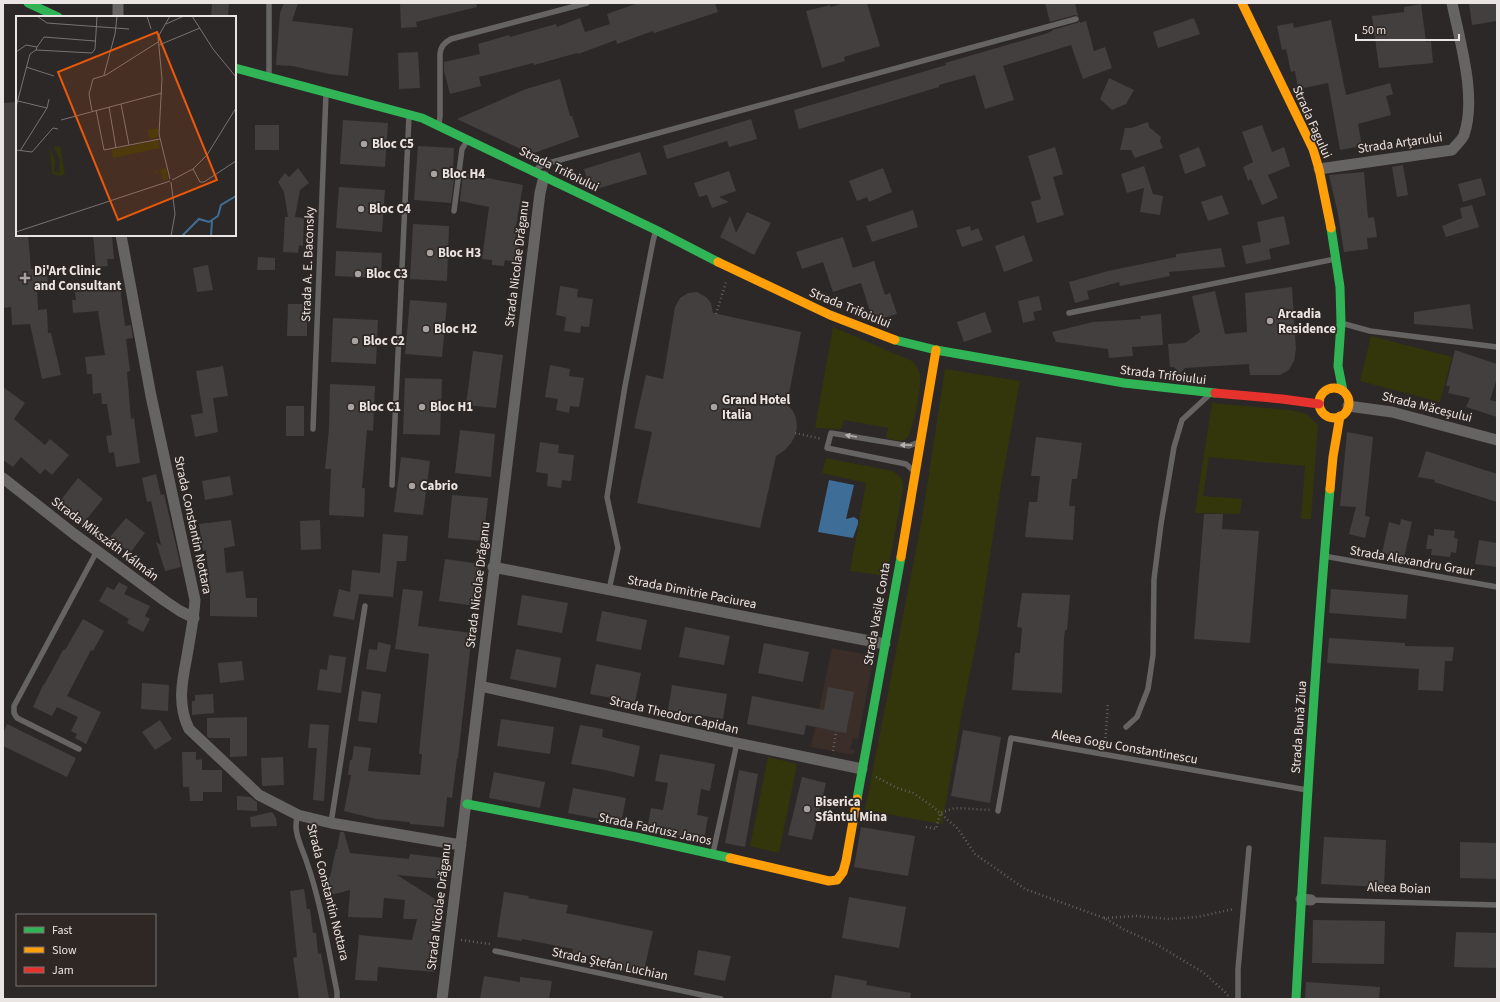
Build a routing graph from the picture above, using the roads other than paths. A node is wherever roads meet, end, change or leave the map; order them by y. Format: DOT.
graph roads {
  1 [pos="28,3"];
  2 [pos="118,3"];
  3 [pos="269,3"];
  4 [pos="587,3"];
  5 [pos="1242,3"];
  6 [pos="1452,3"];
  7 [pos="55,16"];
  8 [pos="118,16"];
  9 [pos="1076,19"];
  10 [pos="236,68"];
  11 [pos="269,77"];
  12 [pos="326,96"];
  13 [pos="409,114"];
  14 [pos="438,125"];
  15 [pos="468,139"];
  16 [pos="1319,168"];
  17 [pos="540,174"];
  18 [pos="454,211"];
  19 [pos="656,230"];
  20 [pos="121,236"];
  21 [pos="1336,259"];
  22 [pos="1069,313"];
  23 [pos="1341,323"];
  24 [pos="1497,348"];
  25 [pos="936,350"];
  26 [pos="1338,366"];
  27 [pos="1326,390"];
  28 [pos="1343,391"];
  29 [pos="1211,394"];
  30 [pos="1319,404"];
  31 [pos="1348,406"];
  32 [pos="1325,415"];
  33 [pos="1340,416"];
  34 [pos="312,429"];
  35 [pos="921,440"];
  36 [pos="1497,440"];
  37 [pos="1333,457"];
  38 [pos="916,473"];
  39 [pos="3,478"];
  40 [pos="392,485"];
  41 [pos="97,551"];
  42 [pos="1324,556"];
  43 [pos="494,568"];
  44 [pos="1497,587"];
  45 [pos="609,590"];
  46 [pos="364,606"];
  47 [pos="194,618"];
  48 [pos="885,644"];
  49 [pos="480,686"];
  50 [pos="1126,727"];
  51 [pos="737,743"];
  52 [pos="79,749"];
  53 [pos="862,769"];
  54 [pos="1308,790"];
  55 [pos="467,804"];
  56 [pos="998,810"];
  57 [pos="298,815"];
  58 [pos="331,823"];
  59 [pos="461,845"];
  60 [pos="1249,848"];
  61 [pos="713,855"];
  62 [pos="837,880"];
  63 [pos="1306,899"];
  64 [pos="1497,905"];
  65 [pos="495,951"];
  66 [pos="337,999"];
  67 [pos="442,999"];
  68 [pos="721,999"];
  69 [pos="1238,999"];
  70 [pos="1296,999"];
  1 -- 7 [label="street"];
  2 -- 8 [label="street"];
  3 -- 11 [label="lane"];
  4 -- 14 [label="lane"];
  5 -- 16 [label="street, Strada Fagului"];
  6 -- 16 [label="street, Strada Arțarului"];
  9 -- 17 [label="lane"];
  10 -- 11 [label="street, Strada Trifoiului"];
  11 -- 12 [label="street, Strada Trifoiului"];
  12 -- 13 [label="street, Strada Trifoiului"];
  12 -- 34 [label="lane, Strada A. E. Baconsky"];
  13 -- 14 [label="street, Strada Trifoiului"];
  13 -- 40 [label="lane"];
  14 -- 15 [label="street, Strada Trifoiului"];
  15 -- 17 [label="street, Strada Trifoiului"];
  15 -- 18 [label="lane"];
  16 -- 21 [label="street, Strada Fagului"];
  17 -- 19 [label="street, Strada Trifoiului"];
  17 -- 43 [label="street, Strada Nicolae Drăganu"];
  19 -- 25 [label="street, Strada Trifoiului"];
  19 -- 45 [label="lane"];
  20 -- 47 [label="street, Strada Constantin Nottara"];
  21 -- 22 [label="lane"];
  21 -- 23 [label="street, Strada Fagului"];
  23 -- 24 [label="lane"];
  23 -- 26 [label="street, Strada Fagului"];
  25 -- 29 [label="street, Strada Trifoiului"];
  25 -- 35 [label="street, Strada Vasile Conta"];
  26 -- 27 [label="street, Strada Fagului"];
  26 -- 28 [label="street, Strada Fagului"];
  27 -- 28 [label="street"];
  27 -- 30 [label="street"];
  28 -- 31 [label="street"];
  29 -- 30 [label="street, Strada Trifoiului"];
  29 -- 50 [label="lane"];
  30 -- 32 [label="street"];
  31 -- 33 [label="street"];
  31 -- 36 [label="street, Strada Măceșului"];
  32 -- 33 [label="street"];
  32 -- 37 [label="street, Strada Bună Ziua"];
  33 -- 37 [label="street, Strada Bună Ziua"];
  35 -- 38 [label="street, Strada Vasile Conta"];
  35 -- 38 [label="lane, one-way"];
  37 -- 42 [label="street, Strada Bună Ziua"];
  38 -- 48 [label="street, Strada Vasile Conta"];
  39 -- 41 [label="street, Strada Mikszáth Kálmán"];
  41 -- 47 [label="street, Strada Mikszáth Kálmán"];
  41 -- 52 [label="lane"];
  42 -- 44 [label="lane, Strada Alexandru Graur"];
  42 -- 54 [label="street, Strada Bună Ziua"];
  43 -- 45 [label="street, Strada Dimitrie Paciurea"];
  43 -- 49 [label="street, Strada Nicolae Drăganu"];
  45 -- 48 [label="street, Strada Dimitrie Paciurea"];
  46 -- 58 [label="lane"];
  47 -- 57 [label="street, Strada Constantin Nottara"];
  48 -- 53 [label="street, Strada Vasile Conta"];
  49 -- 51 [label="street, Strada Theodor Capidan"];
  49 -- 55 [label="street, Strada Nicolae Drăganu"];
  51 -- 53 [label="street, Strada Theodor Capidan"];
  51 -- 61 [label="lane"];
  53 -- 62 [label="street, Strada Vasile Conta"];
  54 -- 56 [label="lane, Aleea Gogu Constantinescu"];
  54 -- 63 [label="street, Strada Bună Ziua"];
  55 -- 59 [label="street, Strada Nicolae Drăganu"];
  55 -- 61 [label="street, Strada Fadrusz Janos"];
  57 -- 58 [label="street, Strada Constantin Nottara"];
  57 -- 66 [label="lane, Strada Constantin Nottara"];
  58 -- 59 [label="street, Strada Constantin Nottara"];
  59 -- 67 [label="street, Strada Nicolae Drăganu"];
  60 -- 69 [label="lane"];
  61 -- 62 [label="street, Strada Fadrusz Janos"];
  63 -- 64 [label="lane, Aleea Boian"];
  63 -- 70 [label="street, Strada Bună Ziua"];
  65 -- 68 [label="lane, Strada Ștefan Luchian"];
}
